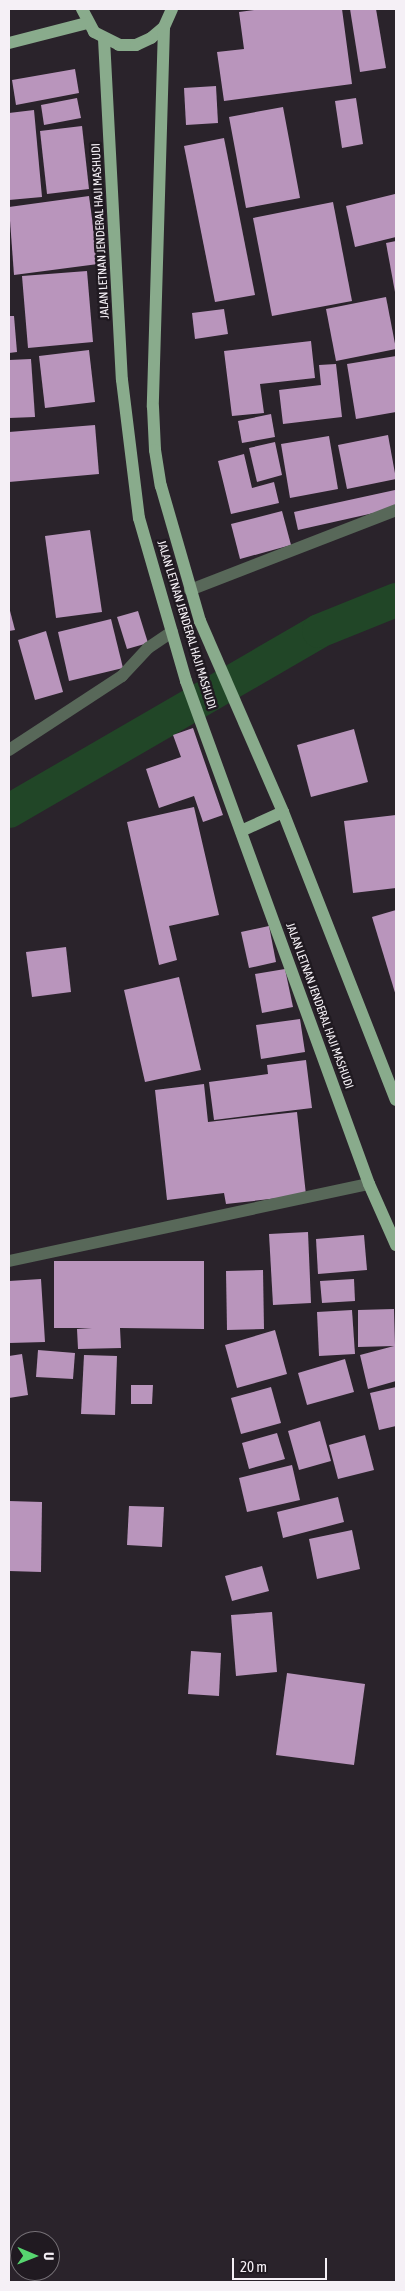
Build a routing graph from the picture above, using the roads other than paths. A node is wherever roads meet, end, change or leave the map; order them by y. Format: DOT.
graph roads {
  1 [pos="82,9"];
  2 [pos="172,9"];
  3 [pos="87,23"];
  4 [pos="164,27"];
  5 [pos="104,39"];
  6 [pos="9,43"];
  7 [pos="396,510"];
  8 [pos="190,590"];
  9 [pos="172,632"];
  10 [pos="9,750"];
  11 [pos="283,812"];
  12 [pos="241,831"];
  13 [pos="396,1100"];
  14 [pos="369,1184"];
  15 [pos="396,1245"];
  16 [pos="9,1261"];
  1 -- 3 [label="main road"];
  2 -- 4 [label="main road"];
  3 -- 5 [label="main road"];
  3 -- 6 [label="main road"];
  4 -- 5 [label="main road"];
  4 -- 8 [label="main road, JALAN LETNAN JENDERAL HAJI MASHUDI"];
  5 -- 9 [label="main road, JALAN LETNAN JENDERAL HAJI MASHUDI"];
  7 -- 8 [label="street"];
  8 -- 11 [label="main road, JALAN LETNAN JENDERAL HAJI MASHUDI"];
  9 -- 10 [label="street"];
  9 -- 12 [label="main road, JALAN LETNAN JENDERAL HAJI MASHUDI"];
  11 -- 12 [label="main road"];
  11 -- 13 [label="main road, JALAN LETNAN JENDERAL HAJI MASHUDI"];
  12 -- 14 [label="main road, JALAN LETNAN JENDERAL HAJI MASHUDI"];
  14 -- 15 [label="main road, JALAN LETNAN JENDERAL HAJI MASHUDI"];
  14 -- 16 [label="street"];
}
